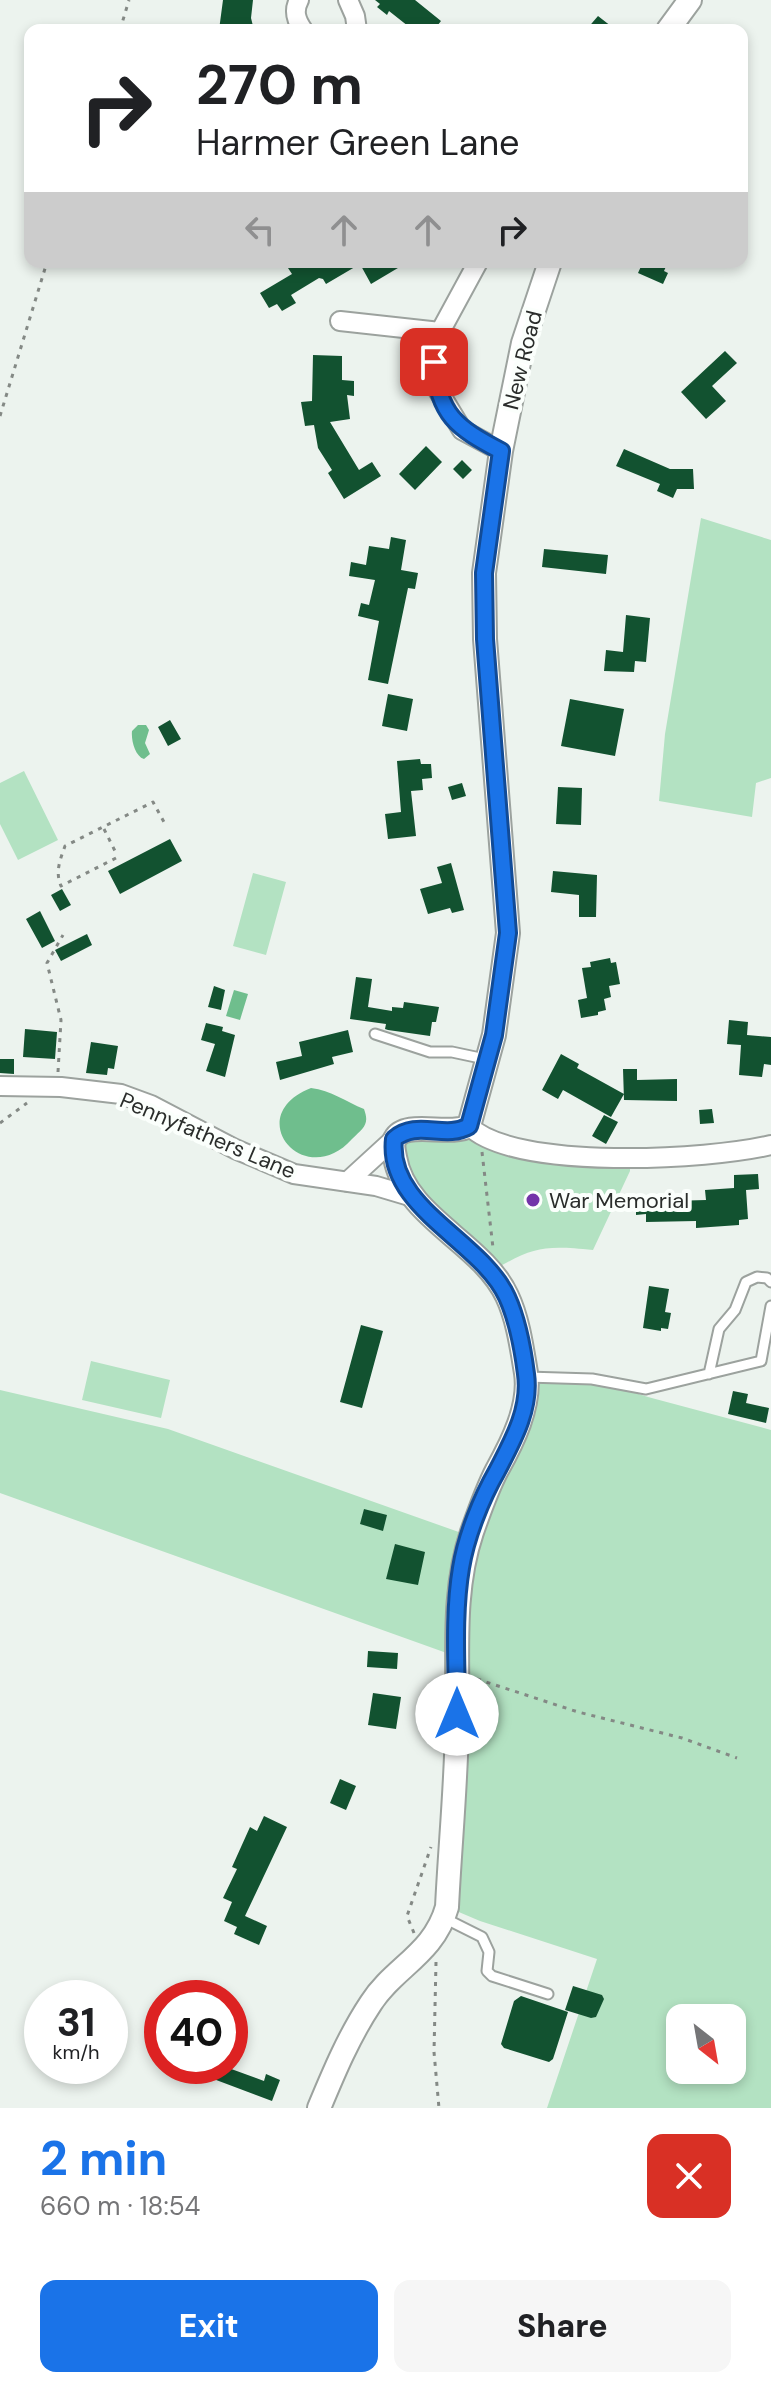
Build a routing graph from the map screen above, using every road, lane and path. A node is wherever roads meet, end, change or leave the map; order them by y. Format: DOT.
graph roads {
  1 [pos="129,0"];
  2 [pos="299,0"];
  3 [pos="348,0"];
  4 [pos="690,0"];
  5 [pos="122,24"];
  6 [pos="299,24"];
  7 [pos="356,24"];
  8 [pos="672,24"];
  9 [pos="45,268"];
  10 [pos="475,268"];
  11 [pos="548,268"];
  12 [pos="340,321"];
  13 [pos="440,332"];
  14 [pos="0,416"];
  15 [pos="501,451"];
  16 [pos="165,824"];
  17 [pos="103,827"];
  18 [pos="115,851"];
  19 [pos="116,858"];
  20 [pos="63,935"];
  21 [pos="375,1034"];
  22 [pos="489,1060"];
  23 [pos="0,1086"];
  24 [pos="51,1088"];
  25 [pos="0,1123"];
  26 [pos="474,1131"];
  27 [pos="394,1139"];
  28 [pos="771,1145"];
  29 [pos="347,1182"];
  30 [pos="413,1197"];
  31 [pos="494,1254"];
  32 [pos="771,1282"];
  33 [pos="771,1306"];
  34 [pos="766,1362"];
  35 [pos="709,1374"];
  36 [pos="527,1377"];
  37 [pos="457,1674"];
  38 [pos="737,1758"];
  39 [pos="433,1841"];
  40 [pos="444,1918"];
  41 [pos="425,1949"];
  42 [pos="548,1994"];
  43 [pos="319,2108"];
  44 [pos="439,2108"];
  1 -- 5 [label="path"];
  2 -- 6 [label="street"];
  3 -- 7 [label="street"];
  4 -- 8 [label="street"];
  9 -- 14 [label="path"];
  10 -- 13 [label="street"];
  11 -- 15 [label="street, New Road"];
  12 -- 13 [label="street"];
  13 -- 15 [label="street"];
  15 -- 22 [label="street, New Road"];
  16 -- 17 [label="path"];
  17 -- 18 [label="path"];
  17 -- 19 [label="path"];
  20 -- 24 [label="path"];
  21 -- 22 [label="lane"];
  22 -- 26 [label="street, New Road"];
  23 -- 24 [label="street, Pennyfathers Lane"];
  24 -- 25 [label="path"];
  24 -- 29 [label="street, Pennyfathers Lane"];
  26 -- 27 [label="street"];
  26 -- 28 [label="street"];
  26 -- 31 [label="path"];
  27 -- 29 [label="street"];
  27 -- 30 [label="street"];
  29 -- 30 [label="street, Pennyfathers Lane"];
  30 -- 36 [label="street"];
  32 -- 35 [label="lane"];
  33 -- 34 [label="lane"];
  34 -- 35 [label="lane"];
  35 -- 36 [label="lane"];
  36 -- 37 [label="street"];
  37 -- 38 [label="path"];
  37 -- 40 [label="street"];
  39 -- 41 [label="path"];
  40 -- 41 [label="street"];
  40 -- 42 [label="lane"];
  41 -- 43 [label="street"];
  41 -- 44 [label="path"];
}
